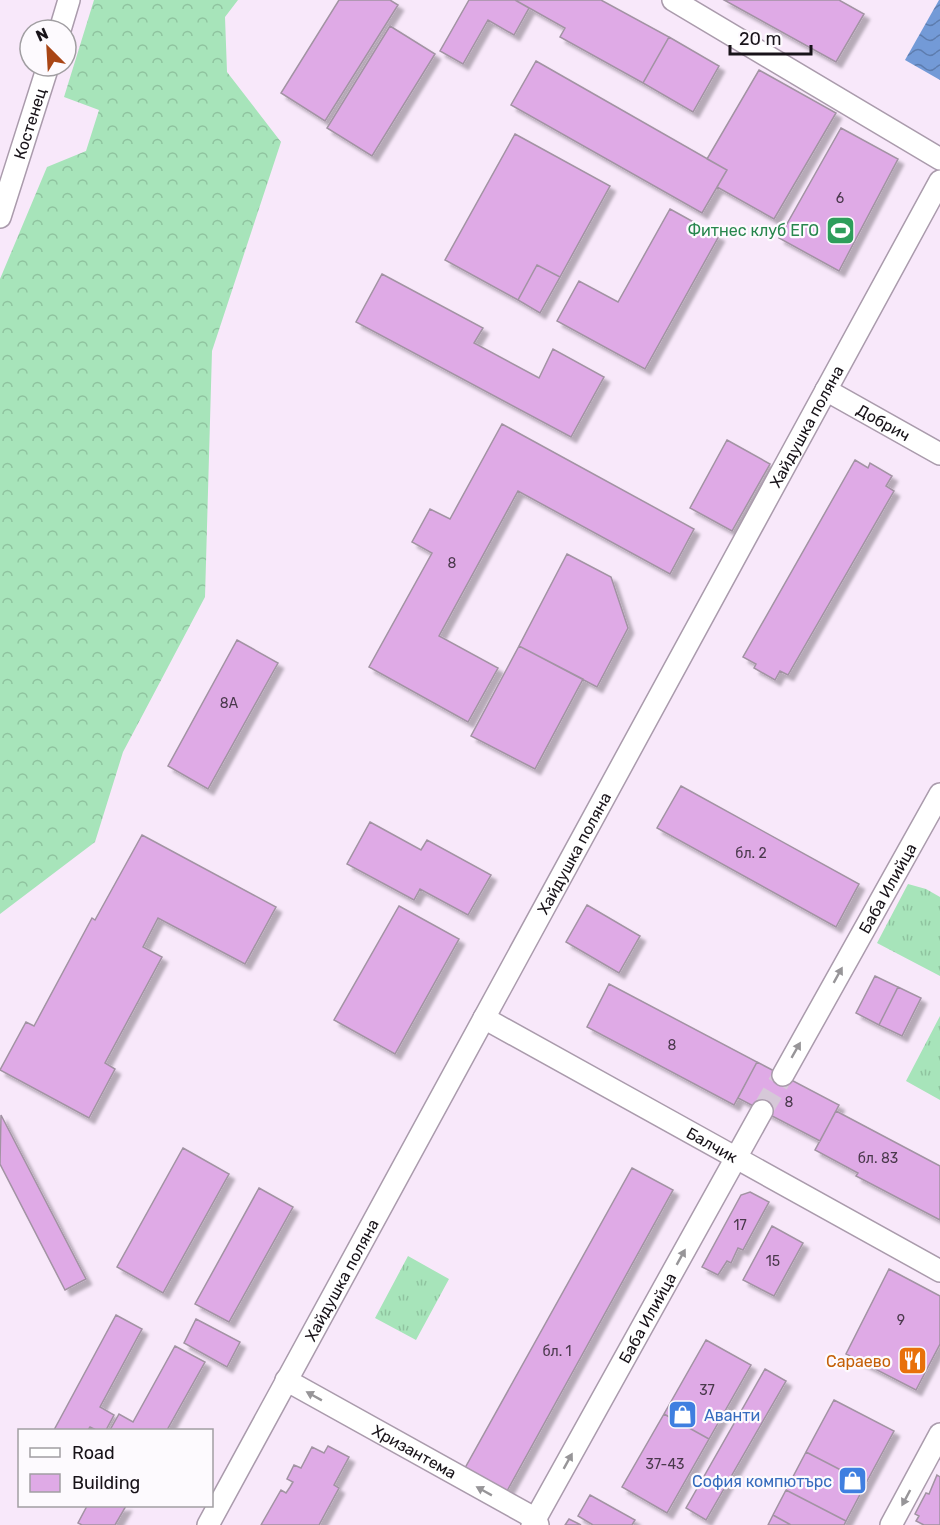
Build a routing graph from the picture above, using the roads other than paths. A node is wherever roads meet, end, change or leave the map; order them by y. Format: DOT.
graph roads {
  1 [pos="69,0"];
  2 [pos="673,0"];
  3 [pos="64,18"];
  4 [pos="44,78"];
  5 [pos="940,159"];
  6 [pos="940,181"];
  7 [pos="0,217"];
  8 [pos="826,390"];
  9 [pos="940,454"];
  10 [pos="940,794"];
  11 [pos="484,1018"];
  12 [pos="783,1075"];
  13 [pos="762,1111"];
  14 [pos="736,1158"];
  15 [pos="940,1270"];
  16 [pos="286,1380"];
  17 [pos="940,1434"];
  18 [pos="535,1523"];
  19 [pos="208,1525"];
  20 [pos="891,1525"];
  1 -- 3 [label="street"];
  2 -- 5 [label="street"];
  4 -- 7 [label="street, Костенец"];
  6 -- 8 [label="street, Хайдушка поляна"];
  8 -- 9 [label="street, Добрич"];
  8 -- 11 [label="street, Хайдушка поляна"];
  12 -- 10 [label="street, Баба Илийца, one-way"];
  11 -- 14 [label="street, Балчик"];
  11 -- 16 [label="street, Хайдушка поляна"];
  13 -- 14 [label="street, Баба Илийца"];
  14 -- 15 [label="street, Балчик"];
  18 -- 14 [label="street, Баба Илийца, one-way"];
  18 -- 16 [label="street, Хризантема, one-way"];
  16 -- 19 [label="street, Хайдушка поляна"];
  17 -- 20 [label="street, one-way"];
}
